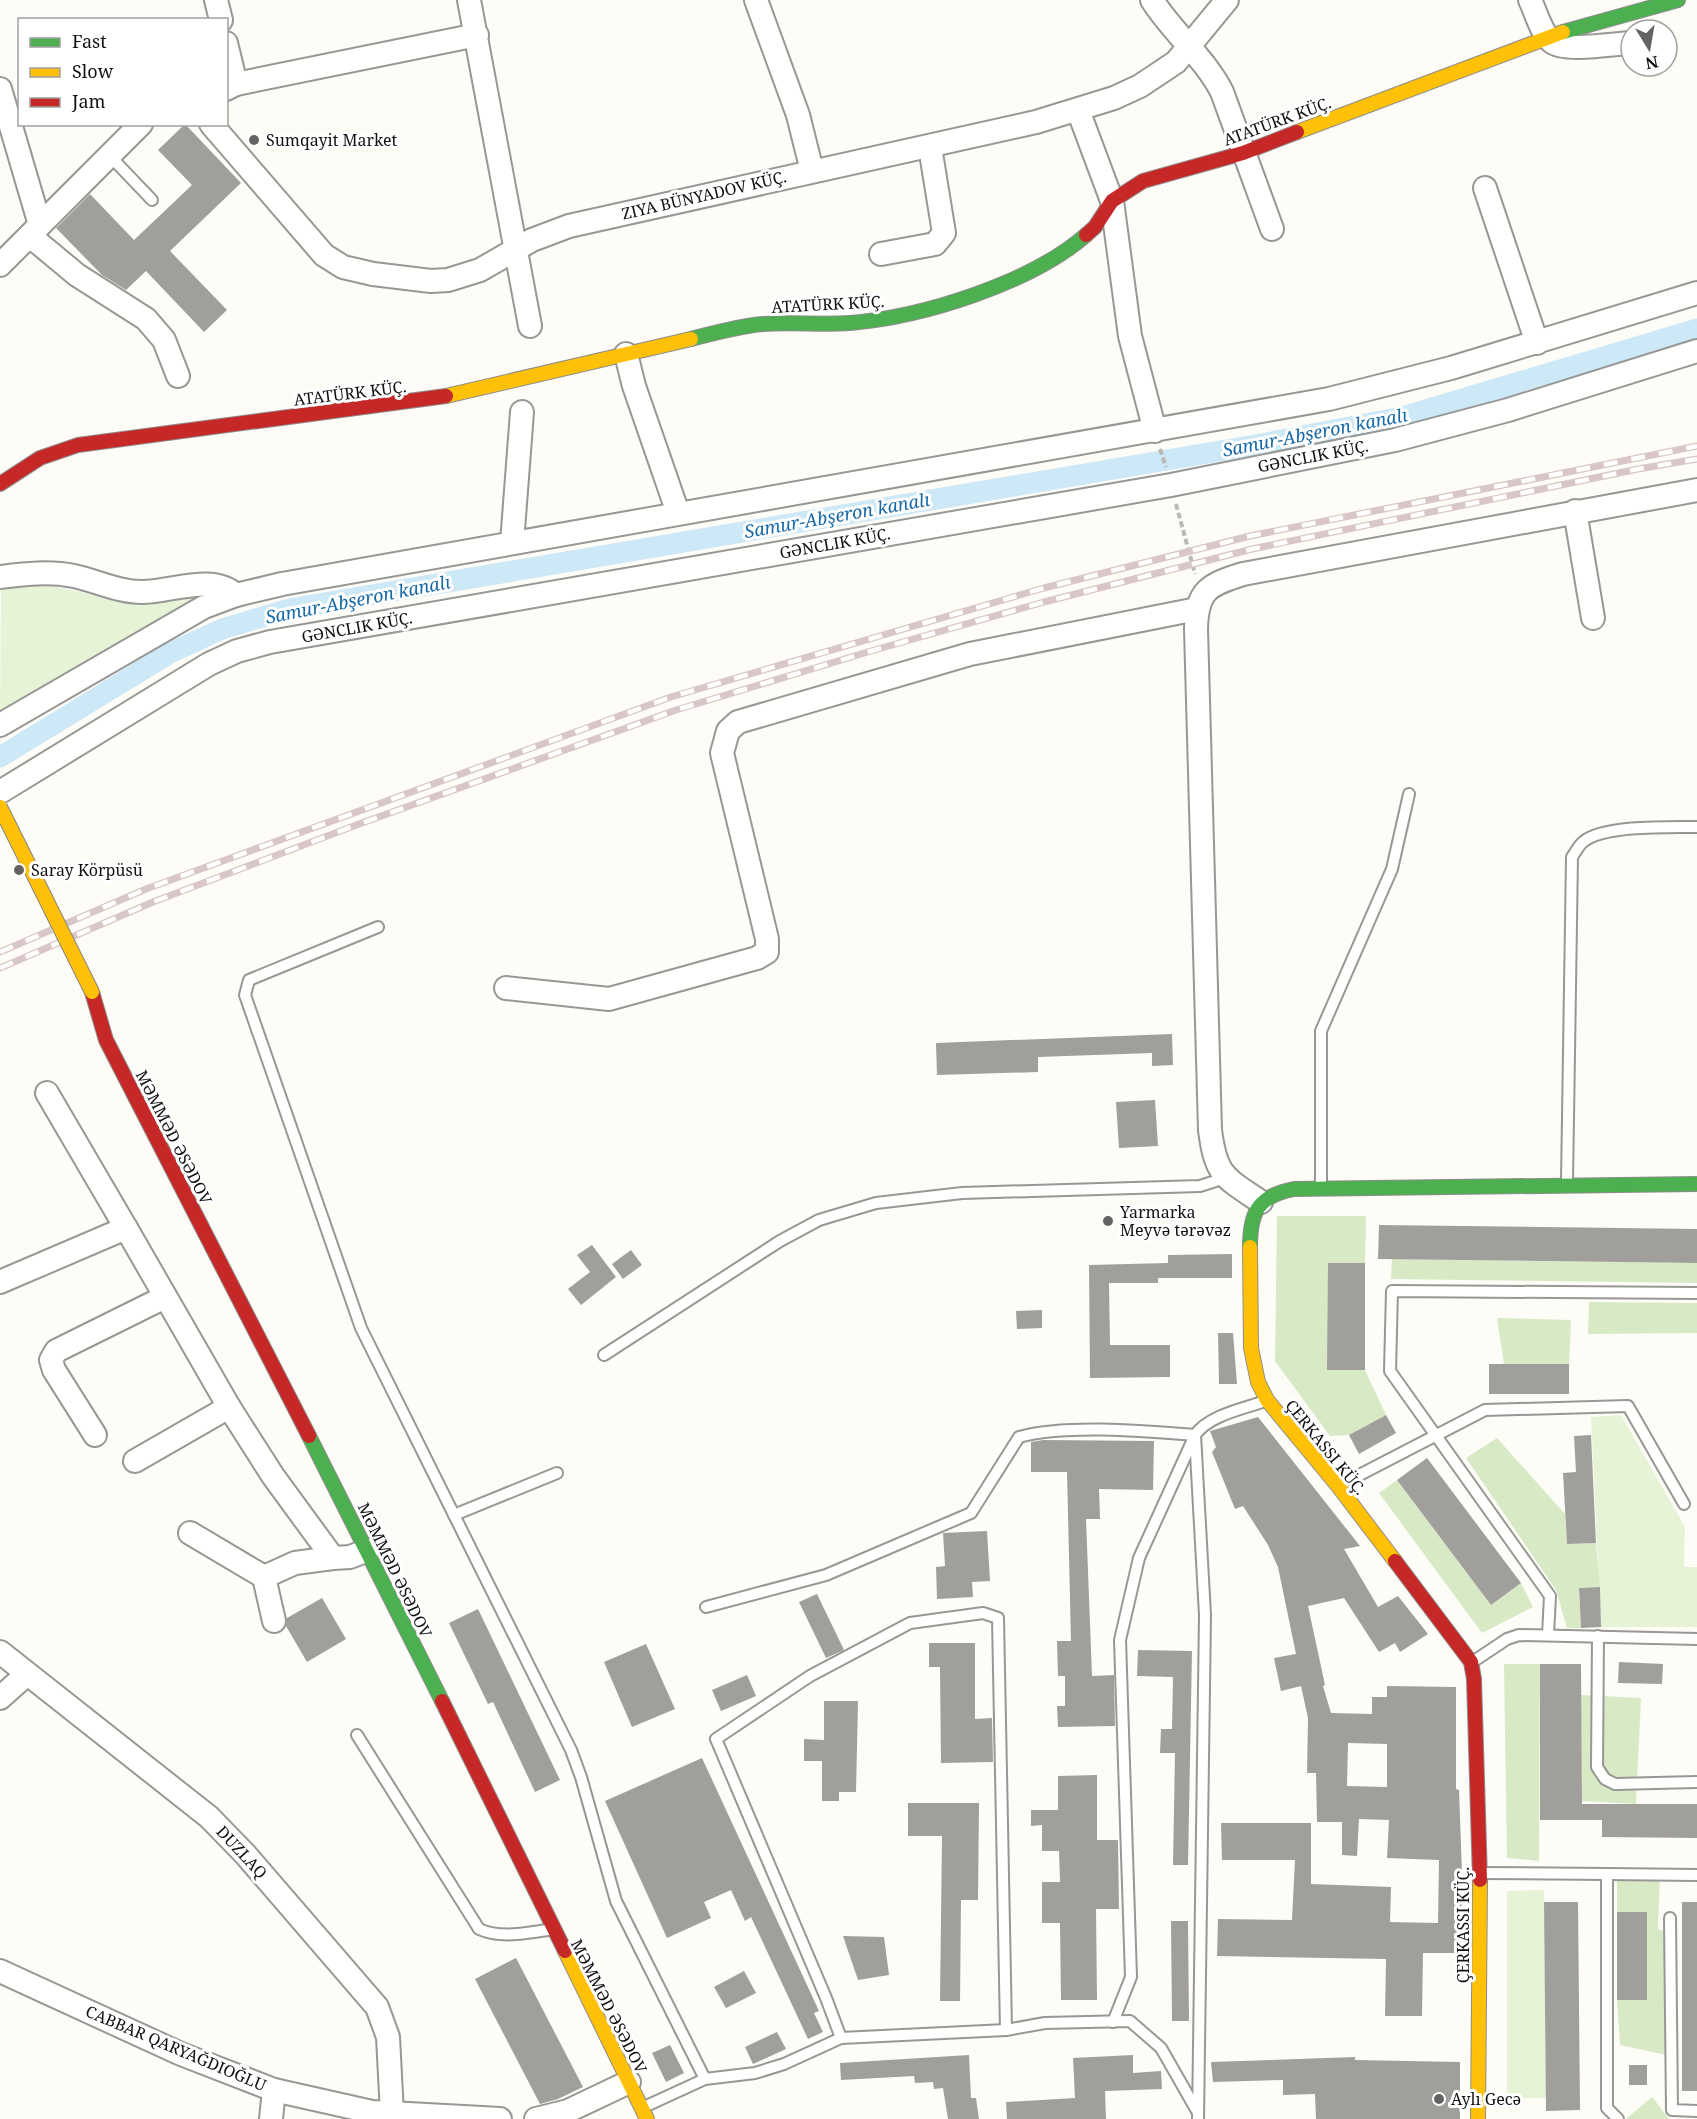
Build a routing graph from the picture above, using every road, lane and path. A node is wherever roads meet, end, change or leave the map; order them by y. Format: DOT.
graph roads {
  1 [pos="216,0"];
  2 [pos="469,0"];
  3 [pos="756,0"];
  4 [pos="1152,0"];
  5 [pos="1227,0"];
  6 [pos="1530,0"];
  7 [pos="1678,0"];
  8 [pos="220,18"];
  9 [pos="477,35"];
  10 [pos="1547,36"];
  11 [pos="1619,44"];
  12 [pos="1191,46"];
  13 [pos="228,61"];
  14 [pos="231,87"];
  15 [pos="0,89"];
  16 [pos="1078,110"];
  17 [pos="139,126"];
  18 [pos="213,126"];
  19 [pos="930,147"];
  20 [pos="1243,153"];
  21 [pos="110,156"];
  22 [pos="812,171"];
  23 [pos="1485,188"];
  24 [pos="152,200"];
  25 [pos="1112,201"];
  26 [pos="1272,229"];
  27 [pos="35,231"];
  28 [pos="515,249"];
  29 [pos="881,254"];
  30 [pos="0,265"];
  31 [pos="1697,293"];
  32 [pos="530,326"];
  33 [pos="1537,343"];
  34 [pos="1697,351"];
  35 [pos="626,354"];
  36 [pos="178,376"];
  37 [pos="522,412"];
  38 [pos="1155,431"];
  39 [pos="0,484"];
  40 [pos="1171,485"];
  41 [pos="1697,490"];
  42 [pos="1575,511"];
  43 [pos="678,513"];
  44 [pos="512,543"];
  45 [pos="0,577"];
  46 [pos="236,595"];
  47 [pos="1200,601"];
  48 [pos="1593,618"];
  49 [pos="0,725"];
  50 [pos="0,792"];
  51 [pos="1409,794"];
  52 [pos="0,807"];
  53 [pos="1697,827"];
  54 [pos="378,927"];
  55 [pos="506,988"];
  56 [pos="80,1008"];
  57 [pos="106,1040"];
  58 [pos="47,1093"];
  59 [pos="1226,1178"];
  60 [pos="1697,1184"];
  61 [pos="1567,1185"];
  62 [pos="1321,1188"];
  63 [pos="1261,1202"];
  64 [pos="126,1228"];
  65 [pos="0,1282"];
  66 [pos="1697,1293"];
  67 [pos="165,1297"];
  68 [pos="604,1355"];
  69 [pos="1267,1400"];
  70 [pos="229,1407"];
  71 [pos="1435,1434"];
  72 [pos="1195,1435"];
  73 [pos="95,1436"];
  74 [pos="135,1461"];
  75 [pos="557,1473"];
  76 [pos="1338,1486"];
  77 [pos="1684,1504"];
  78 [pos="454,1515"];
  79 [pos="190,1533"];
  80 [pos="368,1550"];
  81 [pos="333,1558"];
  82 [pos="264,1577"];
  83 [pos="706,1608"];
  84 [pos="274,1621"];
  85 [pos="1548,1635"];
  86 [pos="1598,1636"];
  87 [pos="1697,1639"];
  88 [pos="0,1652"];
  89 [pos="1471,1662"];
  90 [pos="27,1674"];
  91 [pos="0,1698"];
  92 [pos="357,1735"];
  93 [pos="1697,1782"];
  94 [pos="1480,1874"];
  95 [pos="1607,1874"];
  96 [pos="1697,1875"];
  97 [pos="1670,1918"];
  98 [pos="552,1929"];
  99 [pos="0,1971"];
  100 [pos="1113,2022"];
  101 [pos="1006,2030"];
  102 [pos="840,2038"];
  103 [pos="705,2079"];
  104 [pos="629,2082"];
  105 [pos="274,2090"];
  106 [pos="1697,2111"];
  107 [pos="392,2114"];
  108 [pos="644,2114"];
  109 [pos="1198,2116"];
  110 [pos="271,2119"];
  111 [pos="500,2119"];
  112 [pos="536,2119"];
  113 [pos="1478,2119"];
  114 [pos="1618,2119"];
  1 -- 8 [label="street"];
  2 -- 9 [label="street"];
  3 -- 22 [label="street"];
  4 -- 12 [label="street"];
  5 -- 12 [label="street, ZIYA BÜNYADOV KÜÇ."];
  6 -- 10 [label="street"];
  7 -- 10 [label="street, ATATÜRK KÜÇ."];
  9 -- 14 [label="street"];
  9 -- 28 [label="street"];
  10 -- 11 [label="street"];
  10 -- 20 [label="street, ATATÜRK KÜÇ."];
  12 -- 16 [label="street, ZIYA BÜNYADOV KÜÇ."];
  12 -- 20 [label="street"];
  13 -- 14 [label="street"];
  15 -- 27 [label="street"];
  16 -- 19 [label="street, ZIYA BÜNYADOV KÜÇ."];
  16 -- 25 [label="street"];
  17 -- 21 [label="street"];
  18 -- 28 [label="street, ZIYA BÜNYADOV KÜÇ."];
  19 -- 22 [label="street, ZIYA BÜNYADOV KÜÇ."];
  19 -- 29 [label="street"];
  20 -- 25 [label="street, ATATÜRK KÜÇ."];
  20 -- 26 [label="street"];
  21 -- 24 [label="lane"];
  21 -- 27 [label="street"];
  22 -- 28 [label="street, ZIYA BÜNYADOV KÜÇ."];
  23 -- 33 [label="street"];
  25 -- 35 [label="street, ATATÜRK KÜÇ."];
  25 -- 38 [label="street"];
  27 -- 30 [label="street"];
  27 -- 36 [label="street"];
  28 -- 32 [label="street"];
  31 -- 33 [label="street"];
  33 -- 38 [label="street"];
  34 -- 40 [label="street, GƏNCLIK KÜÇ."];
  35 -- 39 [label="street, ATATÜRK KÜÇ."];
  35 -- 43 [label="street"];
  37 -- 44 [label="street"];
  38 -- 40 [label="path"];
  38 -- 43 [label="street"];
  40 -- 47 [label="path"];
  40 -- 50 [label="street, GƏNCLIK KÜÇ."];
  41 -- 42 [label="street"];
  42 -- 47 [label="street"];
  42 -- 48 [label="street"];
  43 -- 44 [label="street"];
  44 -- 46 [label="street"];
  45 -- 46 [label="street"];
  46 -- 49 [label="street"];
  47 -- 55 [label="street"];
  47 -- 59 [label="street"];
  51 -- 62 [label="lane"];
  52 -- 57 [label="street, MƏMMƏD ƏSƏDOV, bridge"];
  53 -- 61 [label="lane"];
  54 -- 78 [label="lane"];
  56 -- 57 [label="street, MƏMMƏD ƏSƏDOV"];
  57 -- 80 [label="street, MƏMMƏD ƏSƏDOV"];
  58 -- 64 [label="street"];
  59 -- 63 [label="street"];
  59 -- 68 [label="lane"];
  60 -- 61 [label="street"];
  61 -- 62 [label="street"];
  62 -- 63 [label="street"];
  63 -- 69 [label="street"];
  64 -- 65 [label="street"];
  64 -- 67 [label="street"];
  66 -- 71 [label="lane"];
  67 -- 70 [label="street"];
  67 -- 73 [label="street"];
  69 -- 72 [label="lane"];
  69 -- 76 [label="street"];
  70 -- 74 [label="street"];
  70 -- 81 [label="street"];
  71 -- 76 [label="lane"];
  71 -- 77 [label="lane"];
  71 -- 85 [label="lane"];
  72 -- 83 [label="lane"];
  72 -- 100 [label="lane"];
  72 -- 109 [label="lane"];
  75 -- 78 [label="lane"];
  76 -- 89 [label="street"];
  78 -- 103 [label="lane"];
  79 -- 82 [label="street"];
  80 -- 81 [label="street"];
  80 -- 98 [label="street, MƏMMƏD ƏSƏDOV"];
  81 -- 82 [label="street"];
  82 -- 84 [label="street"];
  85 -- 86 [label="lane"];
  85 -- 89 [label="lane"];
  86 -- 87 [label="lane"];
  86 -- 93 [label="lane"];
  88 -- 90 [label="street, DUZLAQ"];
  89 -- 94 [label="street"];
  90 -- 91 [label="street"];
  90 -- 107 [label="street, DUZLAQ"];
  92 -- 98 [label="lane"];
  94 -- 95 [label="lane"];
  94 -- 113 [label="street"];
  95 -- 96 [label="lane"];
  95 -- 114 [label="lane"];
  97 -- 106 [label="lane"];
  98 -- 104 [label="street, MƏMMƏD ƏSƏDOV"];
  99 -- 105 [label="street"];
  100 -- 101 [label="lane"];
  100 -- 109 [label="lane"];
  101 -- 102 [label="lane"];
  101 -- 102 [label="lane"];
  102 -- 103 [label="lane"];
  103 -- 108 [label="lane"];
  104 -- 108 [label="street, MƏMMƏD ƏSƏDOV"];
  104 -- 112 [label="street"];
  105 -- 107 [label="street"];
  105 -- 110 [label="street"];
  107 -- 111 [label="street"];
}
